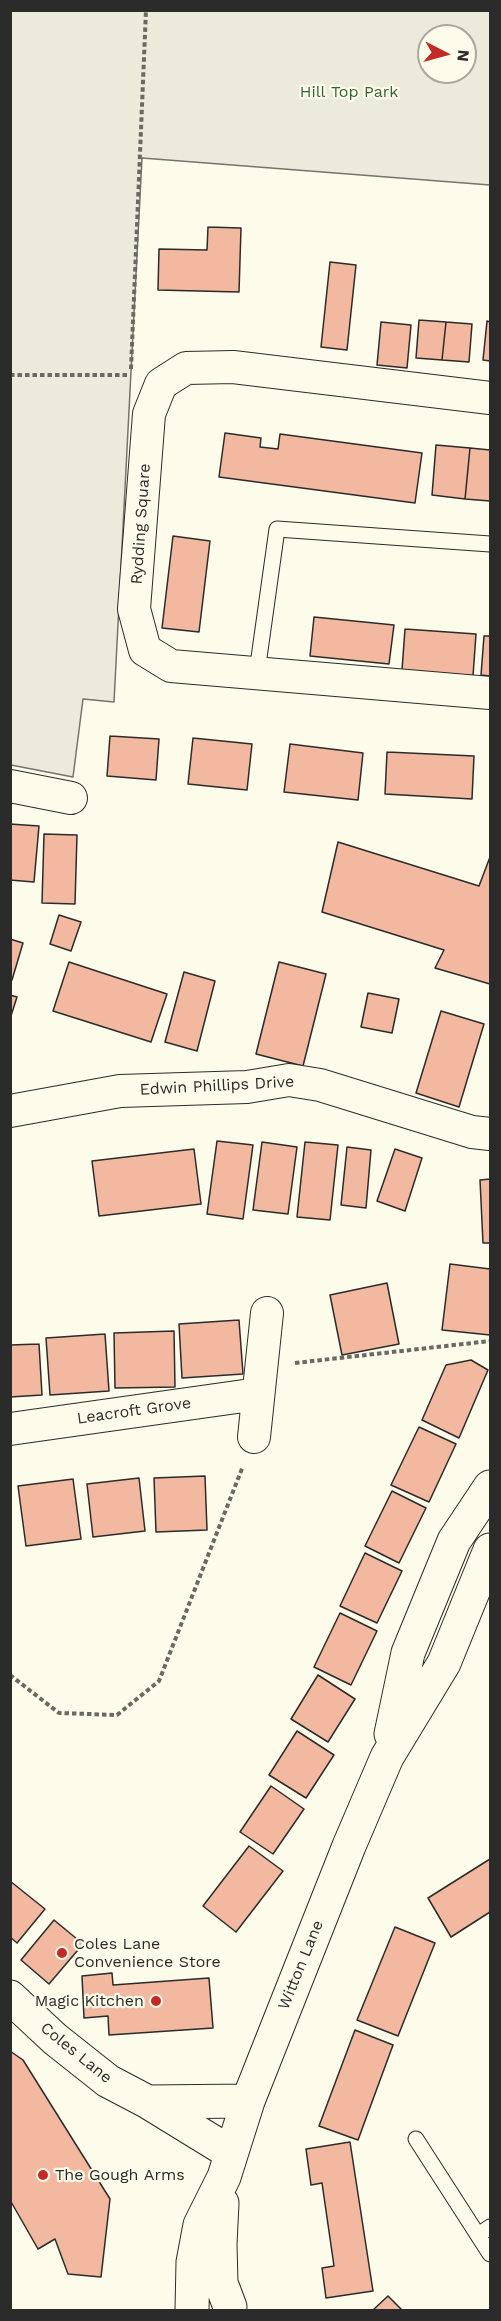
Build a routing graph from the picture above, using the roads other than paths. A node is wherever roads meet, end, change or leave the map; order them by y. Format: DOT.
graph roads {
  1 [pos="490,398"];
  2 [pos="490,544"];
  3 [pos="257,672"];
  4 [pos="490,693"];
  5 [pos="10,786"];
  6 [pos="71,798"];
  7 [pos="10,1111"];
  8 [pos="490,1134"];
  9 [pos="267,1313"];
  10 [pos="260,1380"];
  11 [pos="10,1429"];
  12 [pos="254,1437"];
  13 [pos="490,1487"];
  14 [pos="490,1550"];
  15 [pos="387,1757"];
  16 [pos="10,1996"];
  17 [pos="248,2101"];
  18 [pos="148,2102"];
  19 [pos="416,2139"];
  20 [pos="228,2165"];
  21 [pos="484,2231"];
  22 [pos="490,2254"];
  23 [pos="231,2309"];
  24 [pos="192,2310"];
  1 -- 3 [label="street, Rydding Square"];
  2 -- 3 [label="lane"];
  3 -- 4 [label="street, Rydding Square"];
  5 -- 6 [label="street"];
  7 -- 8 [label="street, Edwin Phillips Drive"];
  9 -- 10 [label="street"];
  10 -- 11 [label="street, Leacroft Grove"];
  10 -- 12 [label="street"];
  13 -- 15 [label="street, Witton Lane"];
  14 -- 15 [label="street, Witton Lane"];
  15 -- 17 [label="street, Witton Lane"];
  16 -- 18 [label="street, Coles Lane"];
  17 -- 18 [label="street, Coles Lane"];
  17 -- 20 [label="street, Witton Lane"];
  18 -- 20 [label="street, Coles Lane"];
  19 -- 21 [label="lane"];
  20 -- 23 [label="street, Witton Lane"];
  20 -- 24 [label="street, Witton Lane"];
  21 -- 22 [label="lane"];
  23 -- 24 [label="street"];
}
